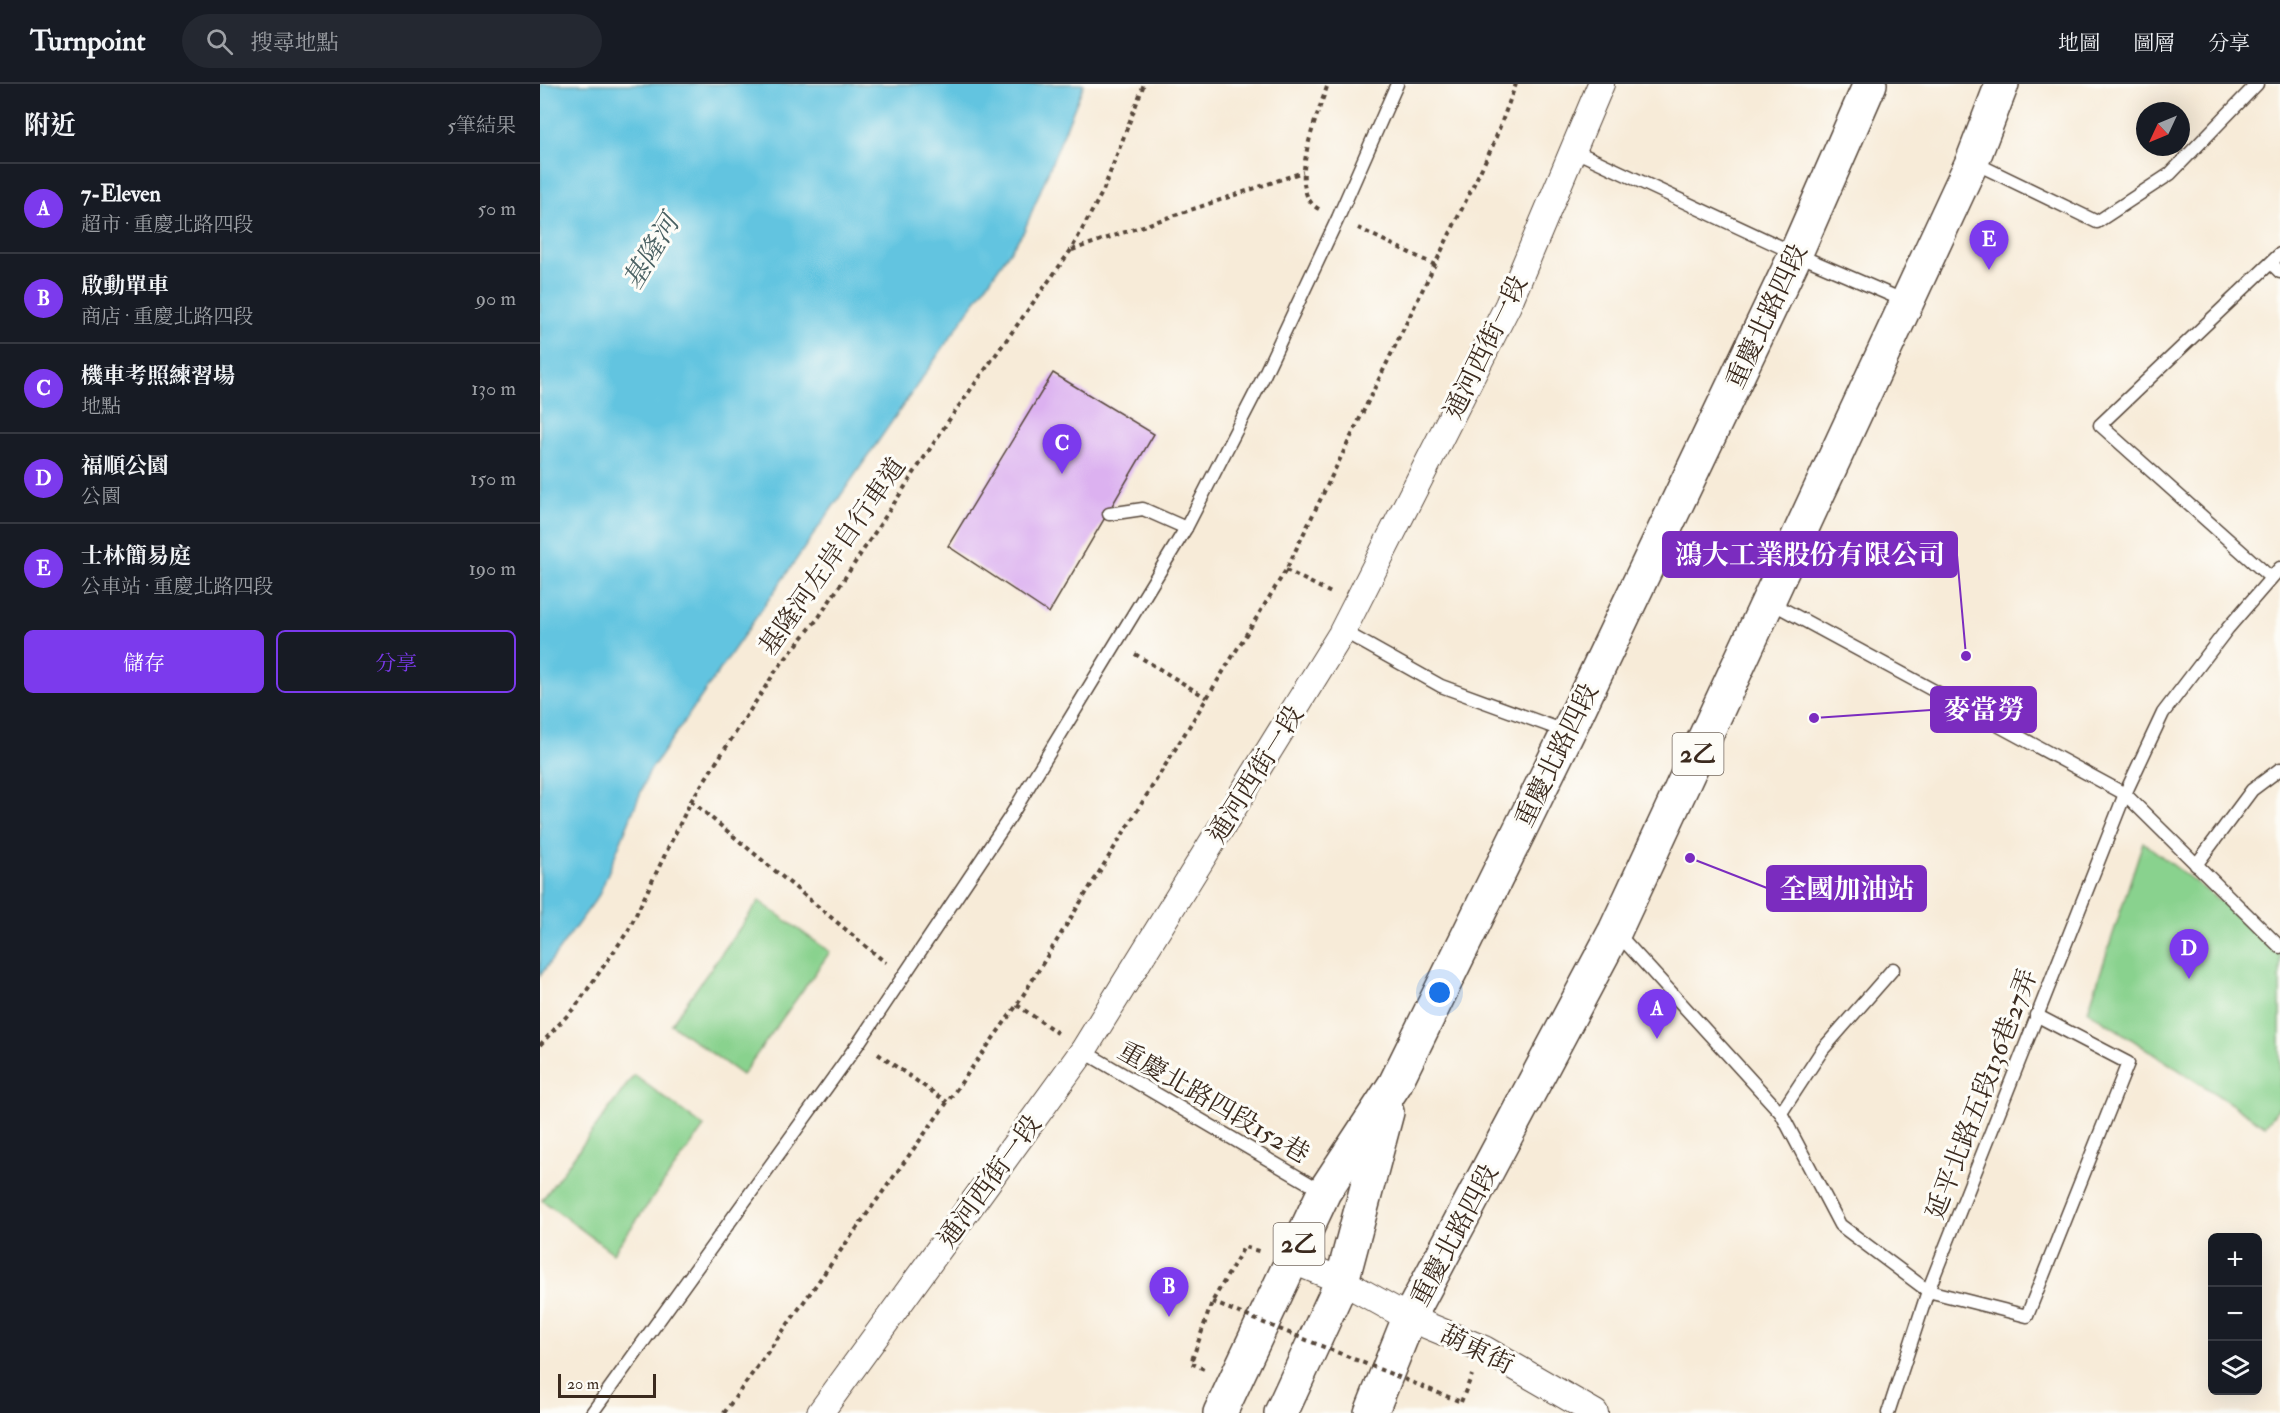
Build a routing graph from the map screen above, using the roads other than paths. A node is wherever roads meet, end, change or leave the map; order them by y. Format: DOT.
graph roads {
  1 [pos="1397,84"];
  2 [pos="1601,84"];
  3 [pos="1870,84"];
  4 [pos="2002,84"];
  5 [pos="2257,84"];
  6 [pos="1573,150"];
  7 [pos="1972,162"];
  8 [pos="1796,254"];
  9 [pos="2277,263"];
  10 [pos="1907,303"];
  11 [pos="1109,514"];
  12 [pos="1186,528"];
  13 [pos="2280,568"];
  14 [pos="2271,578"];
  15 [pos="1769,601"];
  16 [pos="1343,631"];
  17 [pos="1568,732"];
  18 [pos="2280,769"];
  19 [pos="2125,794"];
  20 [pos="2196,865"];
  21 [pos="1616,932"];
  22 [pos="2280,947"];
  23 [pos="1893,969"];
  24 [pos="2036,1015"];
  25 [pos="1073,1045"];
  26 [pos="1395,1084"];
  27 [pos="1780,1113"];
  28 [pos="1323,1192"];
  29 [pos="1291,1260"];
  30 [pos="1342,1281"];
  31 [pos="1928,1291"];
  32 [pos="1410,1318"];
  33 [pos="592,1413"];
  34 [pos="820,1413"];
  35 [pos="1220,1413"];
  36 [pos="1281,1413"];
  37 [pos="1371,1413"];
  38 [pos="1595,1413"];
  39 [pos="1888,1413"];
  1 -- 12 [label="lane"];
  2 -- 6 [label="street, 通河西街一段"];
  3 -- 8 [label="main road, 重慶北路四段 / 2乙"];
  4 -- 7 [label="main road, 重慶北路四段 / 2乙"];
  5 -- 7 [label="lane"];
  6 -- 8 [label="lane"];
  6 -- 16 [label="street, 通河西街一段"];
  7 -- 10 [label="main road, 重慶北路四段 / 2乙"];
  8 -- 10 [label="lane"];
  8 -- 17 [label="main road, 重慶北路四段 / 2乙"];
  9 -- 14 [label="lane"];
  10 -- 15 [label="main road, 重慶北路四段 / 2乙"];
  11 -- 12 [label="lane"];
  12 -- 33 [label="lane"];
  13 -- 14 [label="lane, 延平北路五段136巷27弄"];
  14 -- 19 [label="lane, 延平北路五段136巷27弄"];
  15 -- 19 [label="lane"];
  15 -- 21 [label="main road, 重慶北路四段 / 2乙"];
  16 -- 17 [label="lane"];
  16 -- 25 [label="street, 通河西街一段"];
  17 -- 26 [label="main road, 重慶北路四段 / 2乙"];
  18 -- 20 [label="lane"];
  19 -- 20 [label="lane"];
  19 -- 24 [label="lane, 延平北路五段136巷27弄"];
  20 -- 22 [label="lane"];
  21 -- 27 [label="lane"];
  21 -- 32 [label="main road, 重慶北路四段 / 2乙"];
  23 -- 27 [label="lane"];
  24 -- 31 [label="lane, 延平北路五段136巷27弄"];
  24 -- 31 [label="lane"];
  25 -- 28 [label="lane, 重慶北路四段152巷"];
  25 -- 34 [label="street, 通河西街一段"];
  26 -- 28 [label="main road, 重慶北路四段 / 2乙"];
  26 -- 30 [label="main road"];
  27 -- 31 [label="lane"];
  28 -- 29 [label="main road, 重慶北路四段 / 2乙"];
  29 -- 30 [label="street, 葫東街"];
  29 -- 35 [label="main road, 重慶北路四段 / 2乙"];
  30 -- 32 [label="street, 葫東街"];
  30 -- 36 [label="main road"];
  31 -- 39 [label="lane, 延平北路五段136巷27弄"];
  32 -- 37 [label="main road, 重慶北路四段 / 2乙"];
  32 -- 38 [label="street, 葫東街"];
}
